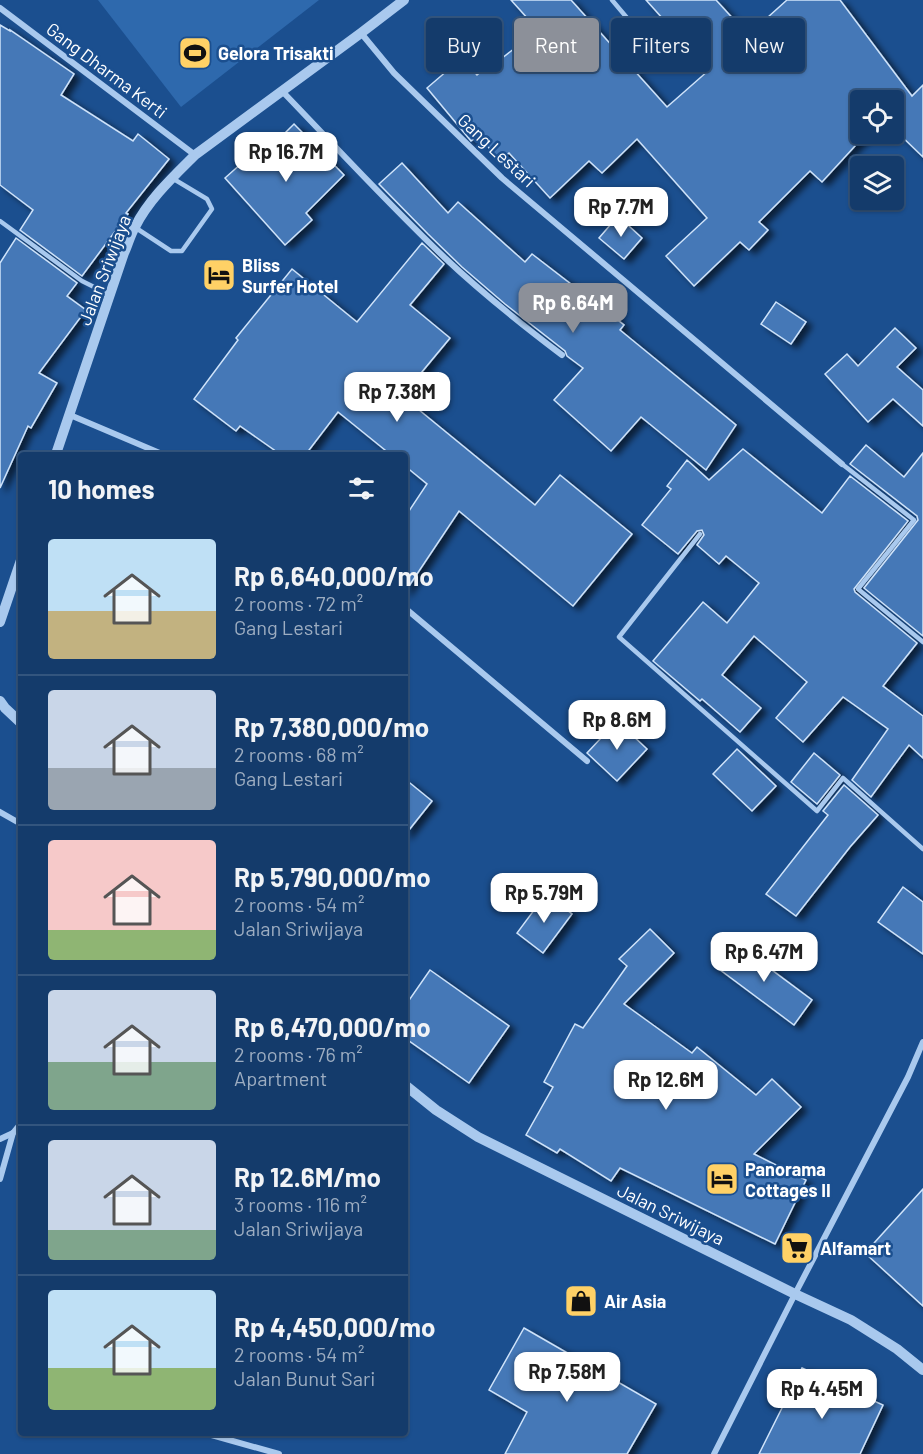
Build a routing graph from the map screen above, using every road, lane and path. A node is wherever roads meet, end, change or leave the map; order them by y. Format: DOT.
graph roads {
  1 [pos="404,0"];
  2 [pos="612,0"];
  3 [pos="0,8"];
  4 [pos="627,18"];
  5 [pos="361,33"];
  6 [pos="282,91"];
  7 [pos="195,155"];
  8 [pos="172,178"];
  9 [pos="0,221"];
  10 [pos="135,227"];
  11 [pos="110,295"];
  12 [pos="561,355"];
  13 [pos="70,415"];
  14 [pos="57,452"];
  15 [pos="157,452"];
  16 [pos="842,464"];
  17 [pos="700,534"];
  18 [pos="18,569"];
  19 [pos="408,611"];
  20 [pos="0,622"];
  21 [pos="923,642"];
  22 [pos="0,701"];
  23 [pos="18,720"];
  24 [pos="587,761"];
  25 [pos="0,812"];
  26 [pos="18,823"];
  27 [pos="923,849"];
  28 [pos="923,1042"];
  29 [pos="408,1087"];
  30 [pos="18,1127"];
  31 [pos="13,1133"];
  32 [pos="0,1138"];
  33 [pos="0,1179"];
  34 [pos="795,1294"];
  35 [pos="923,1370"];
  36 [pos="215,1436"];
  37 [pos="279,1454"];
  38 [pos="714,1454"];
  1 -- 5 [label="street, Jalan Sriwijaya"];
  2 -- 4 [label="lane"];
  3 -- 7 [label="street, Gang Dharma Kerti"];
  5 -- 6 [label="street, Jalan Sriwijaya"];
  5 -- 16 [label="street, Gang Lestari"];
  6 -- 7 [label="street, Jalan Sriwijaya"];
  6 -- 12 [label="street"];
  7 -- 8 [label="street, Jalan Sriwijaya"];
  8 -- 10 [label="street, Jalan Sriwijaya"];
  8 -- 10 [label="lane"];
  9 -- 11 [label="lane"];
  10 -- 11 [label="street, Jalan Sriwijaya"];
  11 -- 13 [label="street, Jalan Sriwijaya"];
  13 -- 14 [label="street, Jalan Sriwijaya"];
  13 -- 15 [label="street"];
  16 -- 21 [label="lane"];
  17 -- 27 [label="lane"];
  18 -- 20 [label="street"];
  19 -- 24 [label="street"];
  22 -- 23 [label="street"];
  25 -- 26 [label="street"];
  28 -- 34 [label="street"];
  29 -- 34 [label="street, Jalan Sriwijaya"];
  30 -- 31 [label="street"];
  31 -- 32 [label="street"];
  31 -- 33 [label="street"];
  34 -- 35 [label="street, Jalan Sriwijaya"];
  34 -- 38 [label="street"];
  36 -- 37 [label="street"];
}
